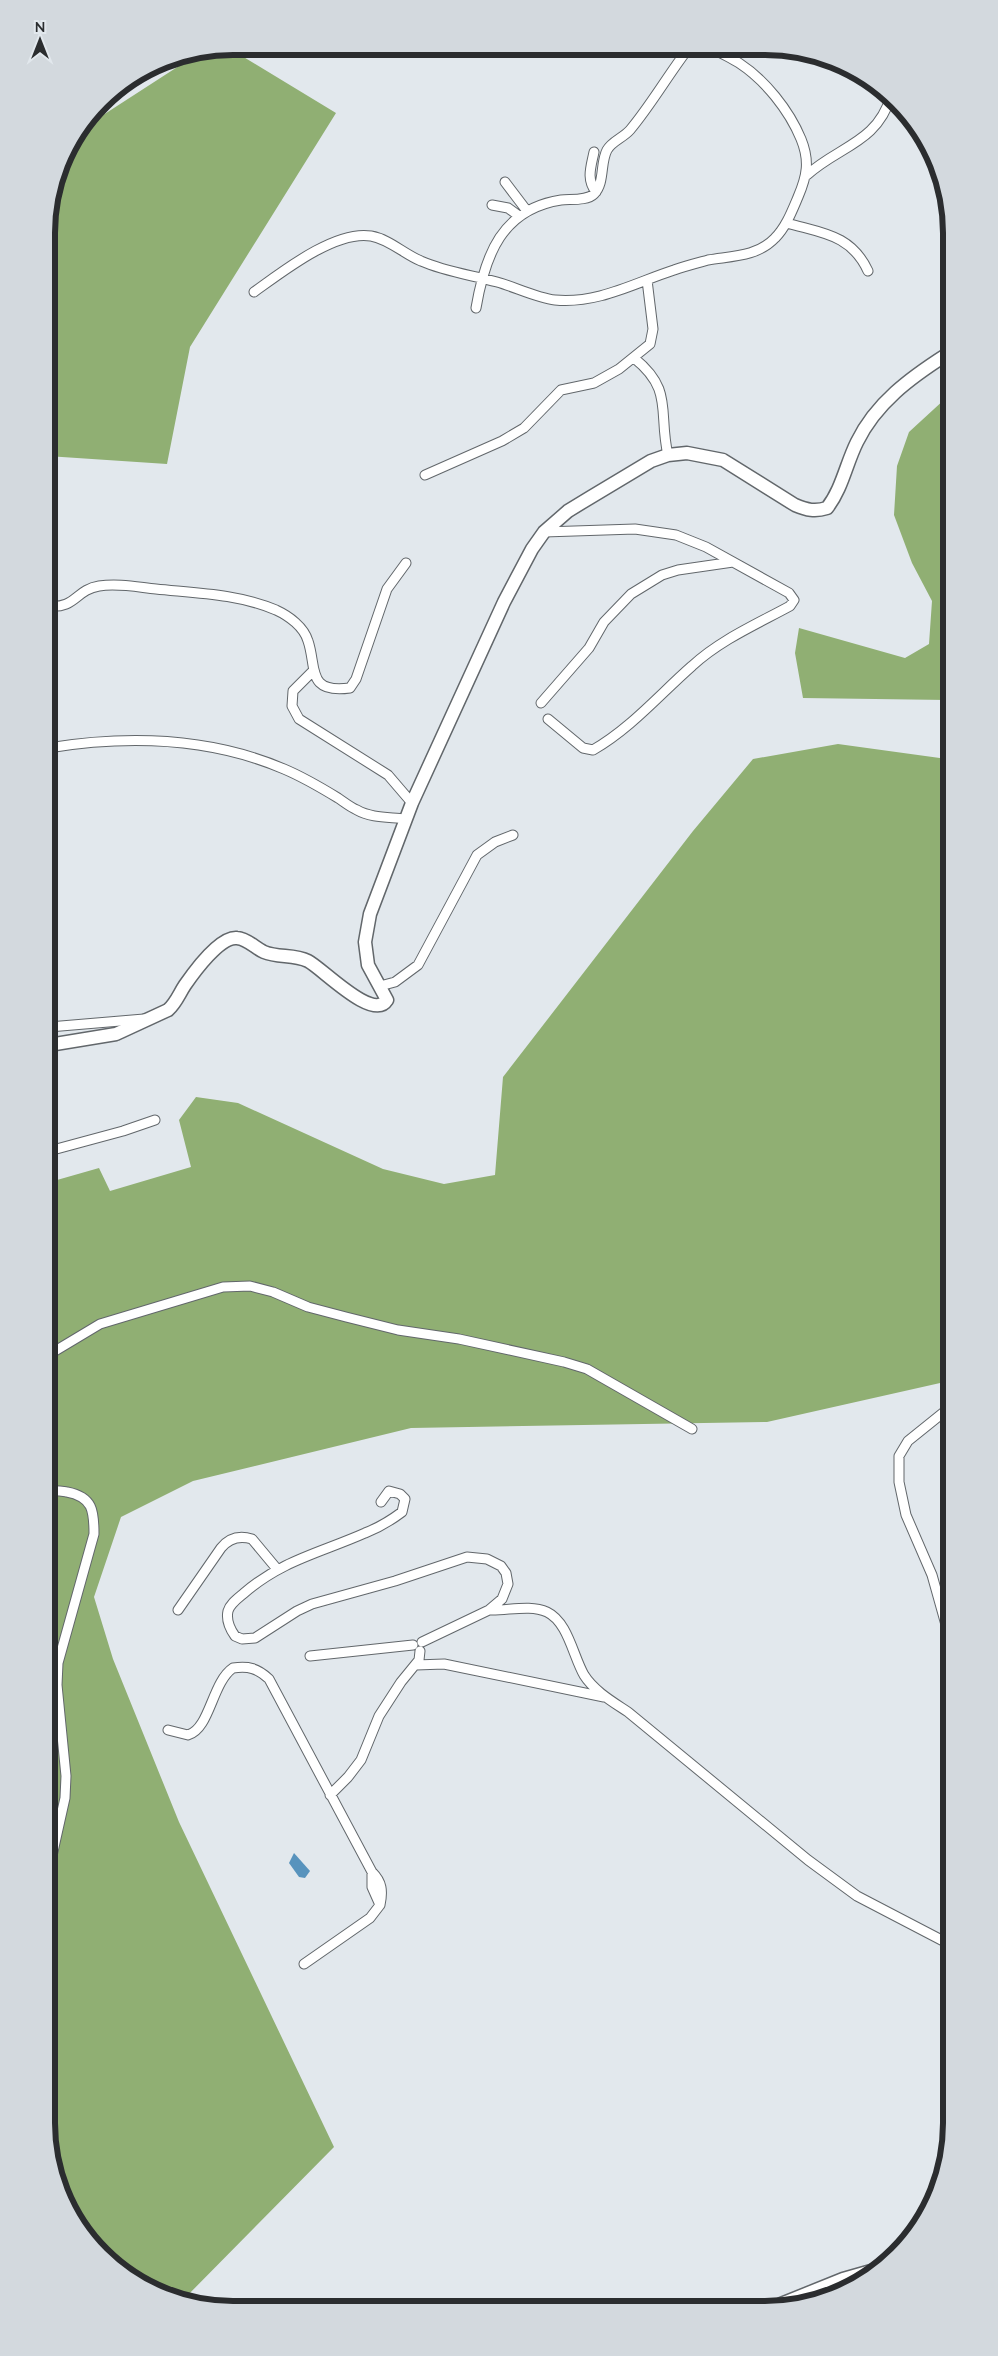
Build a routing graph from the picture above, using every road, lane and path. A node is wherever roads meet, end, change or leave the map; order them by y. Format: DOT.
graph roads {
  1 [pos="684,55"];
  2 [pos="724,55"];
  3 [pos="888,104"];
  4 [pos="594,152"];
  5 [pos="807,175"];
  6 [pos="505,182"];
  7 [pos="596,192"];
  8 [pos="492,205"];
  9 [pos="523,214"];
  10 [pos="786,223"];
  11 [pos="868,270"];
  12 [pos="482,278"];
  13 [pos="646,280"];
  14 [pos="254,292"];
  15 [pos="476,308"];
  16 [pos="943,357"];
  17 [pos="634,358"];
  18 [pos="668,455"];
  19 [pos="425,475"];
  20 [pos="544,532"];
  21 [pos="733,562"];
  22 [pos="406,564"];
  23 [pos="55,606"];
  24 [pos="313,671"];
  25 [pos="541,703"];
  26 [pos="548,719"];
  27 [pos="55,747"];
  28 [pos="412,802"];
  29 [pos="405,819"];
  30 [pos="513,835"];
  31 [pos="380,986"];
  32 [pos="150,1018"];
  33 [pos="55,1026"];
  34 [pos="55,1044"];
  35 [pos="155,1120"];
  36 [pos="55,1150"];
  37 [pos="55,1351"];
  38 [pos="943,1413"];
  39 [pos="692,1429"];
  40 [pos="55,1490"];
  41 [pos="381,1502"];
  42 [pos="277,1569"];
  43 [pos="178,1610"];
  44 [pos="489,1610"];
  45 [pos="943,1614"];
  46 [pos="418,1646"];
  47 [pos="310,1656"];
  48 [pos="416,1666"];
  49 [pos="606,1697"];
  50 [pos="168,1730"];
  51 [pos="330,1794"];
  52 [pos="55,1843"];
  53 [pos="943,1941"];
  54 [pos="304,1964"];
  55 [pos="857,2275"];
  56 [pos="796,2298"];
  1 -- 7 [label="street"];
  2 -- 5 [label="street"];
  3 -- 5 [label="street"];
  4 -- 7 [label="street"];
  5 -- 10 [label="street"];
  6 -- 9 [label="street"];
  7 -- 9 [label="street"];
  8 -- 9 [label="street"];
  9 -- 12 [label="street"];
  10 -- 11 [label="street"];
  10 -- 13 [label="street"];
  12 -- 13 [label="street"];
  12 -- 14 [label="street"];
  12 -- 15 [label="street"];
  13 -- 17 [label="street"];
  16 -- 18 [label="main road"];
  17 -- 18 [label="street"];
  17 -- 19 [label="street"];
  18 -- 20 [label="main road"];
  20 -- 21 [label="street"];
  20 -- 28 [label="main road"];
  21 -- 25 [label="street"];
  21 -- 26 [label="street"];
  22 -- 24 [label="street"];
  23 -- 24 [label="street"];
  24 -- 28 [label="street"];
  27 -- 29 [label="street"];
  28 -- 29 [label="main road"];
  29 -- 31 [label="main road"];
  30 -- 31 [label="street"];
  31 -- 32 [label="main road"];
  32 -- 33 [label="street"];
  32 -- 34 [label="main road"];
  35 -- 36 [label="street"];
  37 -- 39 [label="street"];
  38 -- 45 [label="street"];
  40 -- 52 [label="street"];
  41 -- 42 [label="street"];
  42 -- 43 [label="street"];
  42 -- 44 [label="street"];
  44 -- 46 [label="street"];
  44 -- 49 [label="street"];
  46 -- 47 [label="street"];
  46 -- 48 [label="street"];
  48 -- 49 [label="street"];
  48 -- 51 [label="street"];
  49 -- 53 [label="street"];
  50 -- 51 [label="street"];
  51 -- 54 [label="street"];
  55 -- 56 [label="main road"];
}
